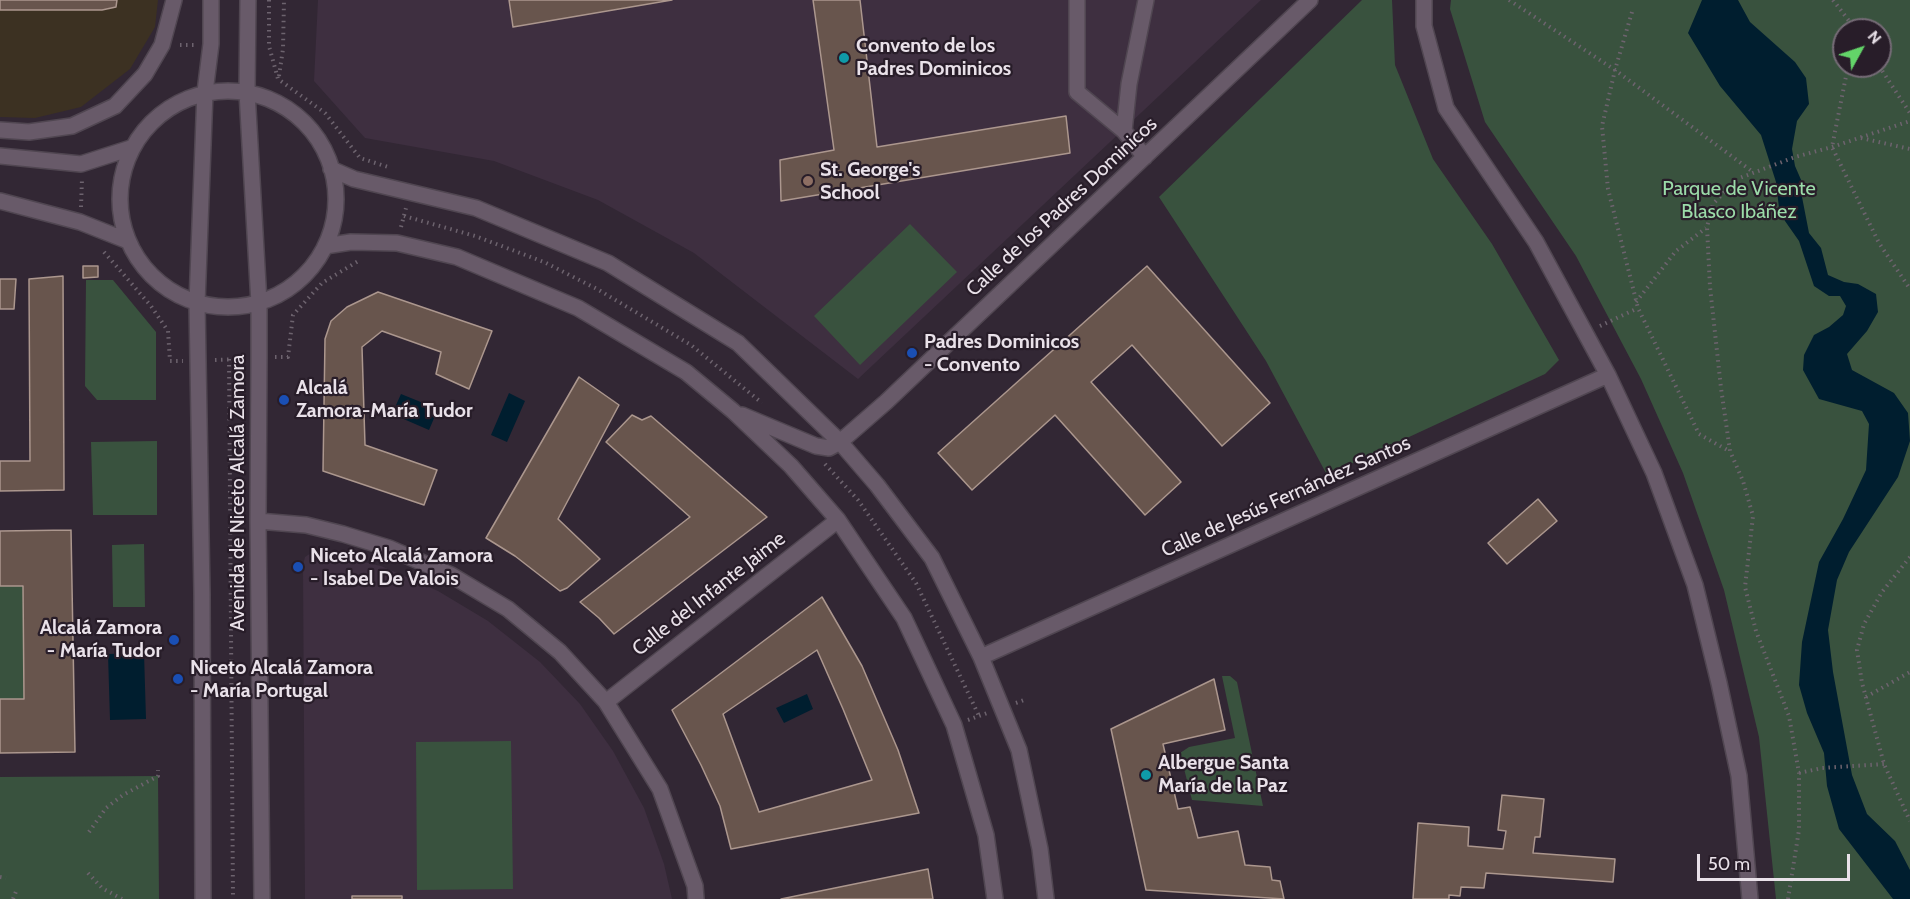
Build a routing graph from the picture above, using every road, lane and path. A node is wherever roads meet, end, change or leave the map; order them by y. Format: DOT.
graph roads {
  1 [pos="174,0"];
  2 [pos="201,0"];
  3 [pos="211,0"];
  4 [pos="248,0"];
  5 [pos="269,0"];
  6 [pos="284,0"];
  7 [pos="1077,0"];
  8 [pos="1146,0"];
  9 [pos="1310,0"];
  10 [pos="1424,0"];
  11 [pos="1509,0"];
  12 [pos="1833,0"];
  13 [pos="1632,12"];
  14 [pos="1846,18"];
  15 [pos="211,22"];
  16 [pos="1615,70"];
  17 [pos="1846,78"];
  18 [pos="1887,78"];
  19 [pos="279,79"];
  20 [pos="205,92"];
  21 [pos="247,92"];
  22 [pos="1910,113"];
  23 [pos="1910,122"];
  24 [pos="0,130"];
  25 [pos="1124,130"];
  26 [pos="1861,138"];
  27 [pos="1832,147"];
  28 [pos="131,148"];
  29 [pos="1910,149"];
  30 [pos="0,156"];
  31 [pos="1144,157"];
  32 [pos="331,169"];
  33 [pos="393,169"];
  34 [pos="1753,172"];
  35 [pos="82,174"];
  36 [pos="0,201"];
  37 [pos="407,205"];
  38 [pos="81,209"];
  39 [pos="1707,227"];
  40 [pos="400,231"];
  41 [pos="128,241"];
  42 [pos="325,246"];
  43 [pos="98,248"];
  44 [pos="364,258"];
  45 [pos="1910,290"];
  46 [pos="1636,302"];
  47 [pos="197,303"];
  48 [pos="258,303"];
  49 [pos="1638,308"];
  50 [pos="1585,333"];
  51 [pos="288,357"];
  52 [pos="220,359"];
  53 [pos="229,359"];
  54 [pos="242,359"];
  55 [pos="170,361"];
  56 [pos="1608,375"];
  57 [pos="733,411"];
  58 [pos="840,442"];
  59 [pos="1730,451"];
  60 [pos="838,520"];
  61 [pos="258,521"];
  62 [pos="1910,556"];
  63 [pos="981,657"];
  64 [pos="1910,672"];
  65 [pos="1866,697"];
  66 [pos="606,702"];
  67 [pos="1884,764"];
  68 [pos="158,770"];
  69 [pos="1799,773"];
  70 [pos="1910,821"];
  71 [pos="88,832"];
  72 [pos="88,873"];
  73 [pos="0,877"];
  74 [pos="6,878"];
  75 [pos="17,889"];
  76 [pos="13,899"];
  77 [pos="122,899"];
  78 [pos="203,899"];
  79 [pos="233,899"];
  80 [pos="262,899"];
  81 [pos="696,899"];
  82 [pos="995,899"];
  83 [pos="1046,899"];
  84 [pos="1750,899"];
  85 [pos="1788,899"];
  1 -- 24 [label="street"];
  2 -- 15 [label="street"];
  3 -- 15 [label="street, Avenida de Niceto Alcalá Zamora"];
  4 -- 21 [label="street, Avenida de Niceto Alcalá Zamora"];
  5 -- 19 [label="path"];
  6 -- 19 [label="path"];
  7 -- 25 [label="street"];
  8 -- 25 [label="street"];
  9 -- 31 [label="street, Calle de los Padres Dominicos"];
  10 -- 50 [label="street"];
  11 -- 16 [label="path"];
  12 -- 14 [label="path"];
  13 -- 16 [label="path"];
  15 -- 20 [label="street, Avenida de Niceto Alcalá Zamora"];
  16 -- 34 [label="path"];
  16 -- 46 [label="path"];
  17 -- 27 [label="path"];
  18 -- 22 [label="path"];
  19 -- 33 [label="path"];
  20 -- 21 [label="street"];
  20 -- 28 [label="street"];
  20 -- 47 [label="street, Avenida de Niceto Alcalá Zamora"];
  21 -- 32 [label="street"];
  21 -- 48 [label="street, Avenida de Niceto Alcalá Zamora"];
  23 -- 26 [label="path"];
  25 -- 31 [label="street"];
  26 -- 27 [label="path"];
  26 -- 29 [label="path"];
  27 -- 34 [label="path"];
  27 -- 45 [label="path"];
  28 -- 30 [label="street"];
  28 -- 41 [label="street"];
  31 -- 58 [label="street, Calle de los Padres Dominicos"];
  32 -- 42 [label="street"];
  32 -- 58 [label="street"];
  34 -- 39 [label="path"];
  35 -- 38 [label="path"];
  36 -- 41 [label="street"];
  37 -- 40 [label="path"];
  39 -- 46 [label="path"];
  39 -- 59 [label="path"];
  41 -- 47 [label="street"];
  42 -- 48 [label="street"];
  42 -- 57 [label="street"];
  43 -- 55 [label="path"];
  44 -- 51 [label="path"];
  46 -- 49 [label="path"];
  47 -- 48 [label="street"];
  47 -- 78 [label="street, Avenida de Niceto Alcalá Zamora"];
  48 -- 61 [label="street, Avenida de Niceto Alcalá Zamora"];
  49 -- 50 [label="path"];
  49 -- 59 [label="path"];
  50 -- 56 [label="street"];
  52 -- 53 [label="path"];
  53 -- 54 [label="path"];
  53 -- 79 [label="path"];
  56 -- 63 [label="street, Calle de Jesús Fernández Santos"];
  56 -- 84 [label="street"];
  57 -- 58 [label="street"];
  57 -- 60 [label="street"];
  58 -- 63 [label="street"];
  59 -- 69 [label="path"];
  60 -- 66 [label="street, Calle del Infante Jaime"];
  60 -- 82 [label="street"];
  61 -- 66 [label="street"];
  61 -- 80 [label="street, Avenida de Niceto Alcalá Zamora"];
  62 -- 65 [label="path"];
  63 -- 83 [label="street"];
  64 -- 65 [label="path"];
  65 -- 67 [label="path"];
  66 -- 81 [label="street"];
  67 -- 69 [label="path"];
  67 -- 70 [label="path"];
  68 -- 71 [label="path"];
  69 -- 85 [label="path"];
  72 -- 77 [label="path"];
  73 -- 74 [label="path"];
  75 -- 76 [label="path"];
}
